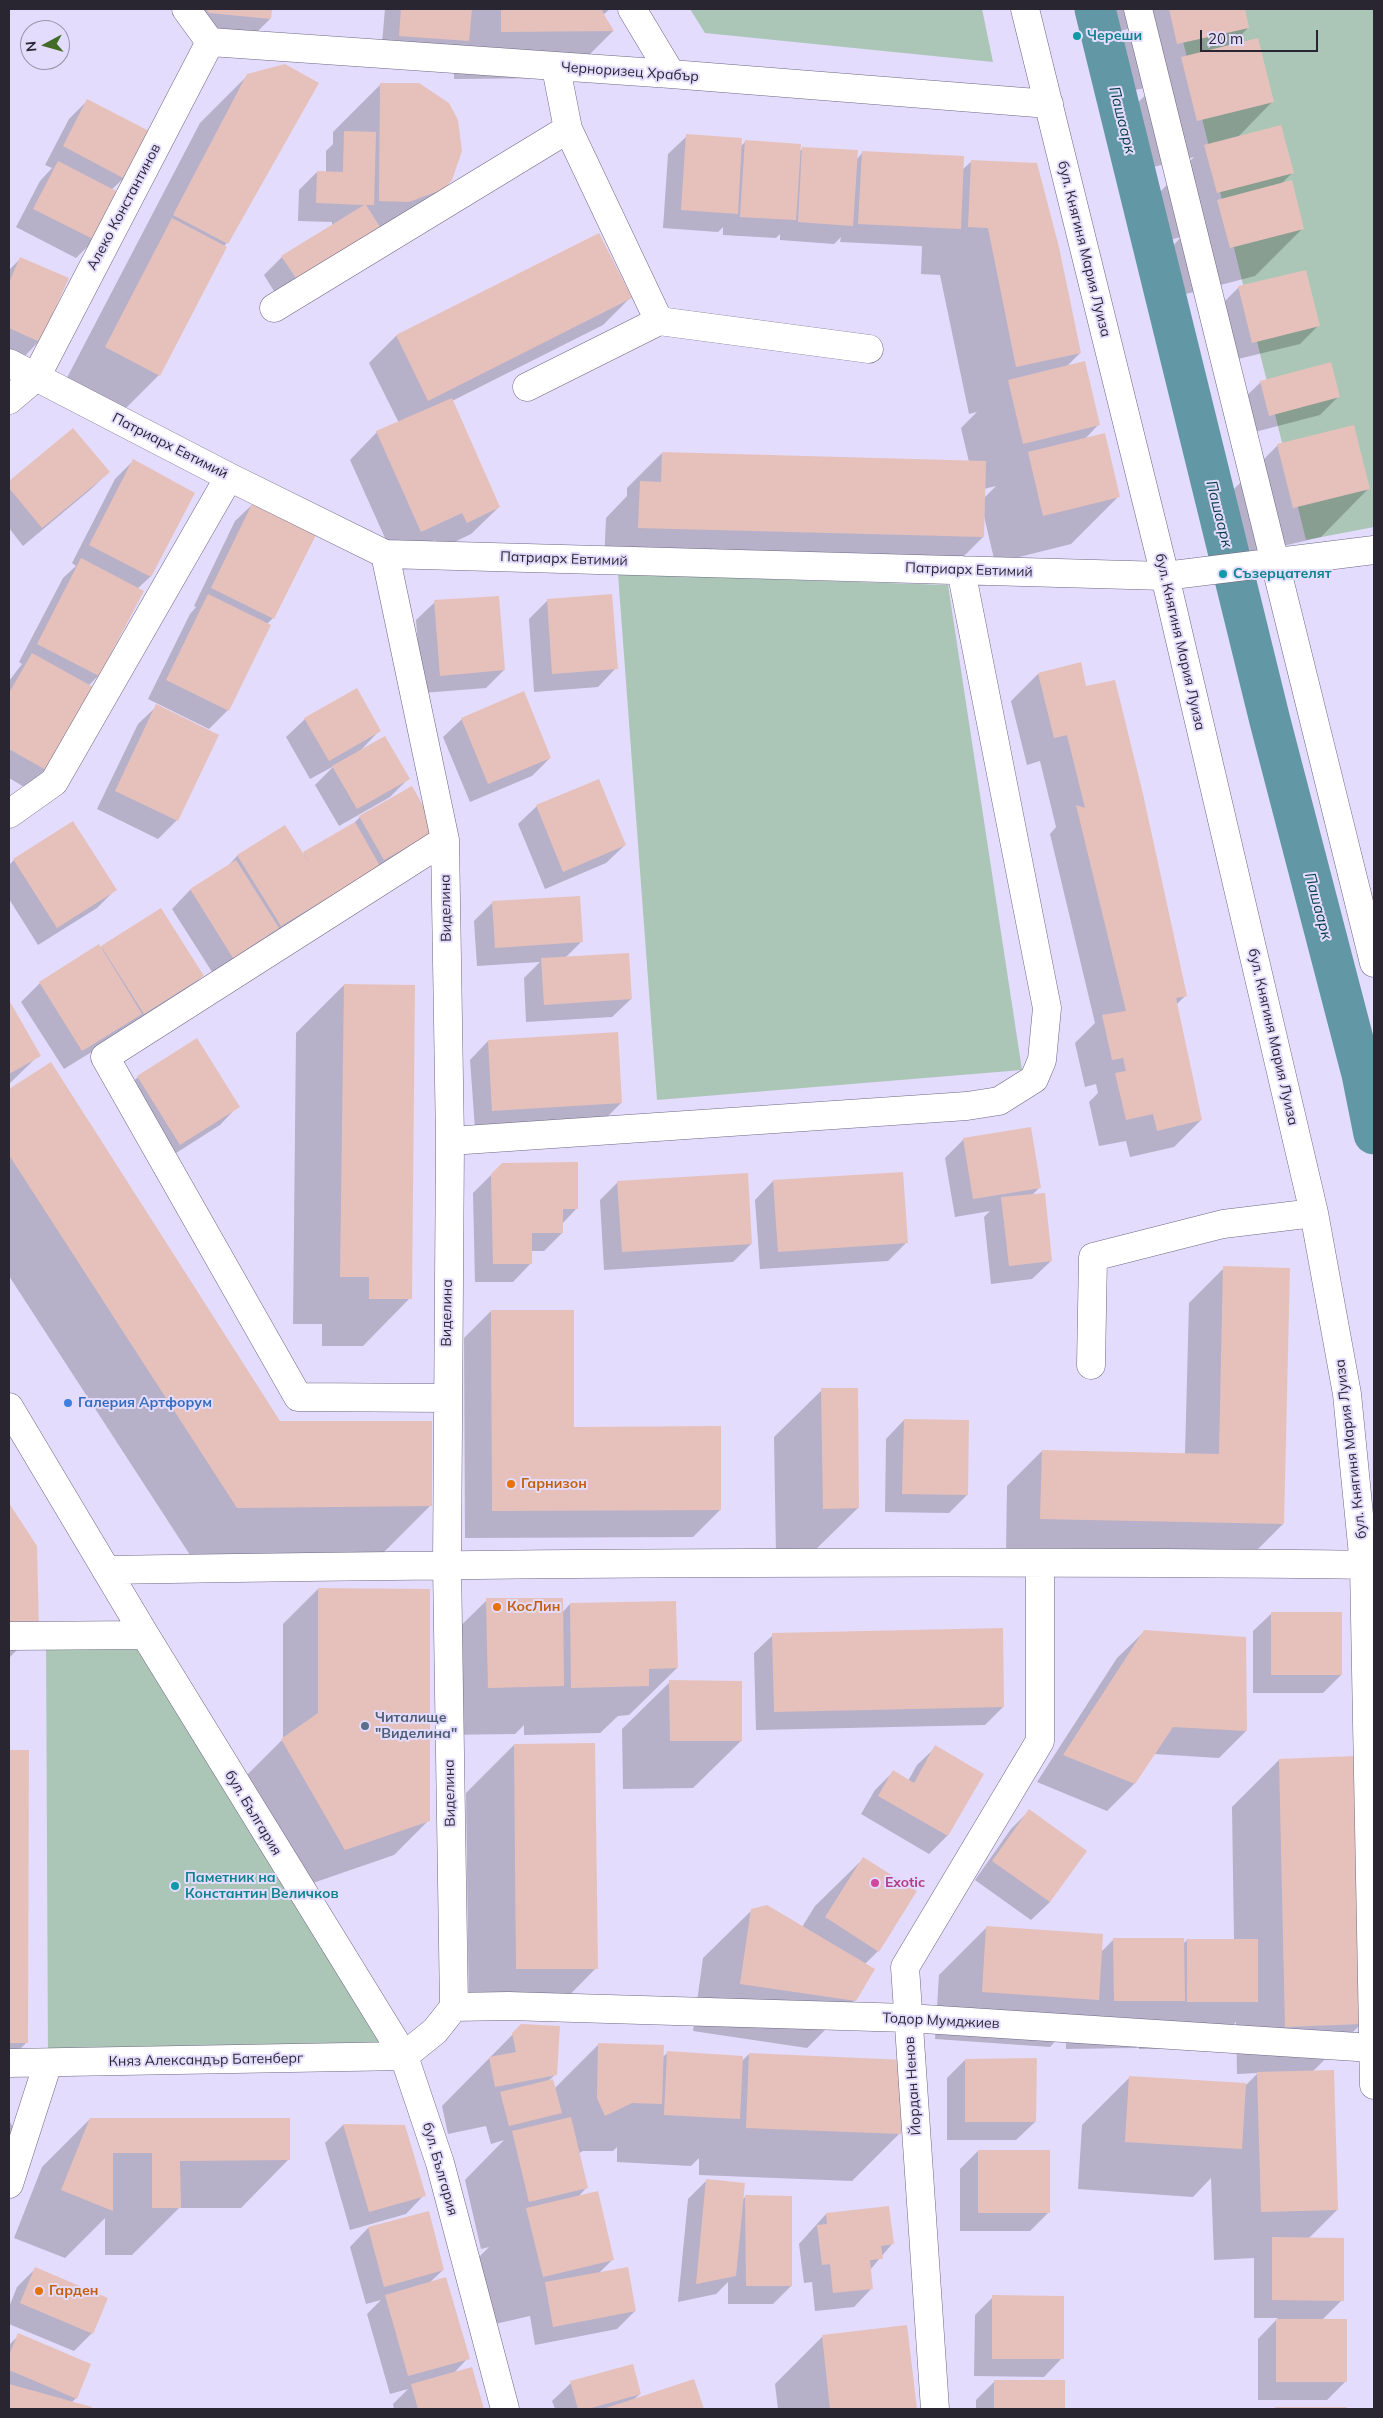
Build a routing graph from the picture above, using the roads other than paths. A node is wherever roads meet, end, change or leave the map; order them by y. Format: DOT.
graph roads {
  1 [pos="186,9"];
  2 [pos="632,9"];
  3 [pos="1025,9"];
  4 [pos="1138,9"];
  5 [pos="210,42"];
  6 [pos="556,68"];
  7 [pos="671,74"];
  8 [pos="1049,104"];
  9 [pos="568,128"];
  10 [pos="274,308"];
  11 [pos="659,321"];
  12 [pos="869,349"];
  13 [pos="9,363"];
  14 [pos="36,377"];
  15 [pos="527,387"];
  16 [pos="9,400"];
  17 [pos="229,477"];
  18 [pos="1374,550"];
  19 [pos="385,554"];
  20 [pos="1275,562"];
  21 [pos="961,570"];
  22 [pos="1165,576"];
  23 [pos="9,814"];
  24 [pos="445,840"];
  25 [pos="1374,964"];
  26 [pos="450,1141"];
  27 [pos="1314,1213"];
  28 [pos="1091,1365"];
  29 [pos="446,1398"];
  30 [pos="9,1407"];
  31 [pos="1040,1563"];
  32 [pos="447,1564"];
  33 [pos="1369,1565"];
  34 [pos="106,1570"];
  35 [pos="145,1635"];
  36 [pos="9,1636"];
  37 [pos="454,2007"];
  38 [pos="908,2018"];
  39 [pos="1373,2048"];
  40 [pos="404,2056"];
  41 [pos="9,2063"];
  42 [pos="48,2063"];
  43 [pos="1374,2085"];
  44 [pos="9,2184"];
  45 [pos="504,2409"];
  46 [pos="935,2409"];
  1 -- 5 [label="street"];
  2 -- 7 [label="street"];
  3 -- 8 [label="street, бул. Княгиня Мария Луиза"];
  4 -- 20 [label="street"];
  5 -- 6 [label="street, Черноризец Храбър"];
  5 -- 14 [label="street, Алеко Константинов"];
  6 -- 7 [label="street, Черноризец Храбър"];
  6 -- 9 [label="street"];
  7 -- 8 [label="street, Черноризец Храбър"];
  8 -- 22 [label="street, бул. Княгиня Мария Луиза"];
  9 -- 10 [label="street"];
  9 -- 11 [label="street"];
  11 -- 12 [label="street"];
  11 -- 15 [label="street"];
  13 -- 14 [label="street, Патриарх Евтимий"];
  14 -- 16 [label="street, Алеко Константинов"];
  14 -- 17 [label="street, Патриарх Евтимий"];
  17 -- 19 [label="street, Патриарх Евтимий"];
  17 -- 23 [label="street"];
  18 -- 20 [label="street, Патриарх Евтимий"];
  19 -- 21 [label="street, Патриарх Евтимий"];
  19 -- 24 [label="street, Виделина"];
  20 -- 22 [label="street, Патриарх Евтимий"];
  20 -- 25 [label="street"];
  21 -- 22 [label="street, Патриарх Евтимий"];
  21 -- 26 [label="street"];
  22 -- 27 [label="street, бул. Княгиня Мария Луиза"];
  24 -- 26 [label="street, Виделина"];
  24 -- 29 [label="street"];
  26 -- 29 [label="street, Виделина"];
  27 -- 28 [label="street"];
  27 -- 33 [label="street, бул. Княгиня Мария Луиза"];
  29 -- 32 [label="street, Виделина"];
  30 -- 34 [label="street, бул. България"];
  31 -- 32 [label="street"];
  31 -- 33 [label="street"];
  31 -- 38 [label="street, Йордан Ненов"];
  32 -- 34 [label="street"];
  32 -- 37 [label="street, Виделина"];
  33 -- 39 [label="street, бул. Княгиня Мария Луиза"];
  34 -- 35 [label="street, бул. България"];
  35 -- 36 [label="street"];
  35 -- 40 [label="street, бул. България"];
  37 -- 38 [label="street, Тодор Мумджиев"];
  37 -- 40 [label="street"];
  38 -- 39 [label="street, Тодор Мумджиев"];
  38 -- 46 [label="street, Йордан Ненов"];
  39 -- 43 [label="street, бул. Княгиня Мария Луиза"];
  40 -- 42 [label="street, Княз Александър Батенберг"];
  40 -- 45 [label="street, бул. България"];
  41 -- 42 [label="street, Княз Александър Батенберг"];
  42 -- 44 [label="street"];
}
